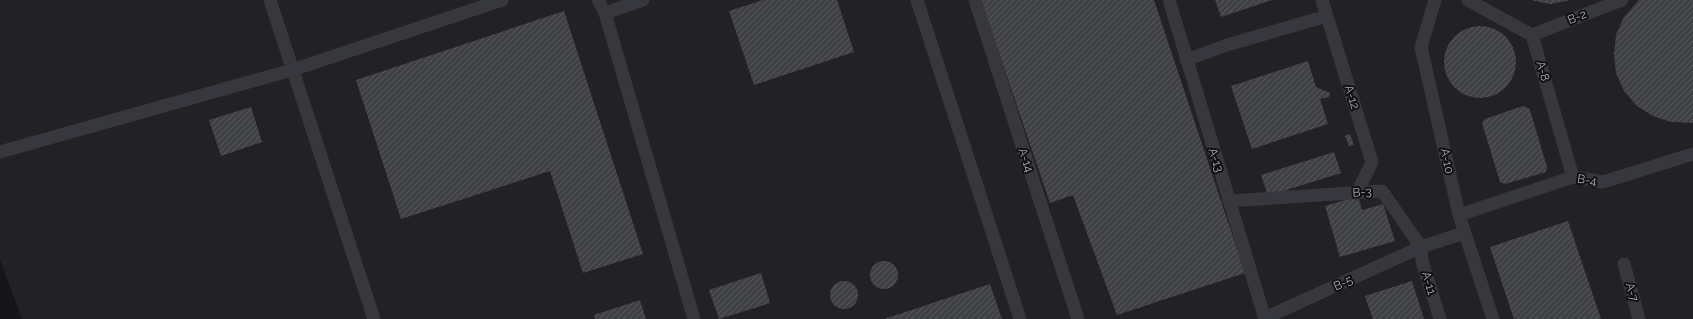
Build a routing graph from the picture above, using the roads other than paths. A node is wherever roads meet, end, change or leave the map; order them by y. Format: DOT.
graph roads {
  1 [pos="270,0"];
  2 [pos="502,0"];
  3 [pos="598,0"];
  4 [pos="643,0"];
  5 [pos="917,0"];
  6 [pos="975,0"];
  7 [pos="1169,0"];
  8 [pos="1322,0"];
  9 [pos="1435,0"];
  10 [pos="1468,0"];
  11 [pos="1622,0"];
  12 [pos="605,13"];
  13 [pos="1327,16"];
  14 [pos="1532,35"];
  15 [pos="1186,60"];
  16 [pos="292,70"];
  17 [pos="0,152"];
  18 [pos="1693,154"];
  19 [pos="1573,177"];
  20 [pos="1357,193"];
  21 [pos="1229,201"];
  22 [pos="1459,216"];
  23 [pos="1464,233"];
  24 [pos="1421,247"];
  25 [pos="1624,264"];
  26 [pos="374,319"];
  27 [pos="694,319"];
  28 [pos="1020,319"];
  29 [pos="1078,319"];
  30 [pos="1265,319"];
  31 [pos="1440,319"];
  32 [pos="1493,319"];
  33 [pos="1640,319"];
  1 -- 16 [label="lane"];
  2 -- 16 [label="lane"];
  3 -- 12 [label="lane"];
  4 -- 12 [label="lane"];
  5 -- 28 [label="lane"];
  6 -- 29 [label="lane, A-14"];
  7 -- 15 [label="lane, A-13"];
  8 -- 13 [label="lane, A-12"];
  9 -- 22 [label="lane, A-10"];
  10 -- 14 [label="lane"];
  11 -- 14 [label="lane, B-2"];
  12 -- 27 [label="lane"];
  13 -- 15 [label="lane"];
  13 -- 20 [label="lane, A-12"];
  14 -- 19 [label="lane, A-8"];
  15 -- 21 [label="lane, A-13"];
  16 -- 17 [label="lane"];
  16 -- 26 [label="lane"];
  18 -- 19 [label="lane, B-4"];
  19 -- 22 [label="lane, B-4"];
  20 -- 21 [label="lane, B-3"];
  20 -- 24 [label="lane, B-3"];
  21 -- 30 [label="lane, A-13"];
  22 -- 23 [label="lane, A-10"];
  23 -- 24 [label="lane"];
  23 -- 32 [label="lane, A-10"];
  24 -- 30 [label="lane, B-5"];
  24 -- 31 [label="lane, A-11"];
  25 -- 33 [label="lane, A-7"];
}
